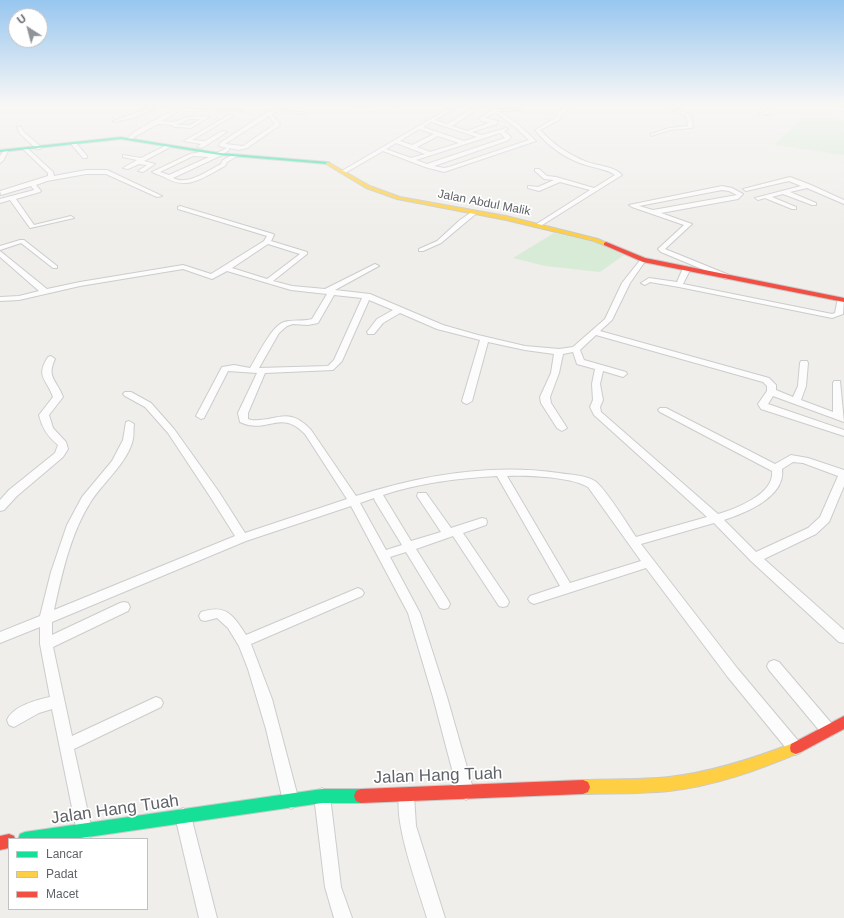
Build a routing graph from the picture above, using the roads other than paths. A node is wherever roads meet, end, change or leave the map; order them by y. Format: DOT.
graph roads {
  1 [pos="36,146"];
  2 [pos="57,146"];
  3 [pos="76,146"];
  4 [pos="169,146"];
  5 [pos="203,146"];
  6 [pos="225,146"];
  7 [pos="247,146"];
  8 [pos="388,146"];
  9 [pos="410,146"];
  10 [pos="440,146"];
  11 [pos="455,146"];
  12 [pos="487,146"];
  13 [pos="516,146"];
  14 [pos="556,146"];
  15 [pos="230,147"];
  16 [pos="413,147"];
  17 [pos="38,148"];
  18 [pos="447,148"];
  19 [pos="26,149"];
  20 [pos="382,149"];
  21 [pos="195,150"];
  22 [pos="2,151"];
  23 [pos="431,154"];
  24 [pos="218,155"];
  25 [pos="236,155"];
  26 [pos="125,156"];
  27 [pos="457,156"];
  28 [pos="85,157"];
  29 [pos="411,160"];
  30 [pos="0,161"];
  31 [pos="140,161"];
  32 [pos="470,162"];
  33 [pos="429,166"];
  34 [pos="126,168"];
  35 [pos="537,170"];
  36 [pos="141,171"];
  37 [pos="343,172"];
  38 [pos="169,177"];
  39 [pos="47,179"];
  40 [pos="559,180"];
  41 [pos="32,184"];
  42 [pos="808,186"];
  43 [pos="530,187"];
  44 [pos="746,189"];
  45 [pos="595,190"];
  46 [pos="784,192"];
  47 [pos="1,193"];
  48 [pos="159,196"];
  49 [pos="765,196"];
  50 [pos="12,198"];
  51 [pos="758,198"];
  52 [pos="0,201"];
  53 [pos="844,202"];
  54 [pos="814,204"];
  55 [pos="180,208"];
  56 [pos="794,208"];
  57 [pos="475,212"];
  58 [pos="654,212"];
  59 [pos="72,218"];
  60 [pos="537,226"];
  61 [pos="267,242"];
  62 [pos="0,248"];
  63 [pos="421,250"];
  64 [pos="0,253"];
  65 [pos="8,260"];
  66 [pos="642,260"];
  67 [pos="0,263"];
  68 [pos="374,266"];
  69 [pos="55,267"];
  70 [pos="226,269"];
  71 [pos="686,270"];
  72 [pos="730,278"];
  73 [pos="267,282"];
  74 [pos="645,283"];
  75 [pos="679,286"];
  76 [pos="45,292"];
  77 [pos="329,292"];
  78 [pos="367,296"];
  79 [pos="2,297"];
  80 [pos="843,300"];
  81 [pos="400,309"];
  82 [pos="371,332"];
  83 [pos="594,332"];
  84 [pos="485,339"];
  85 [pos="576,348"];
  86 [pos="559,352"];
  87 [pos="51,359"];
  88 [pos="804,363"];
  89 [pos="600,367"];
  90 [pos="258,371"];
  91 [pos="623,374"];
  92 [pos="836,383"];
  93 [pos="771,391"];
  94 [pos="128,394"];
  95 [pos="467,401"];
  96 [pos="796,402"];
  97 [pos="663,410"];
  98 [pos="201,416"];
  99 [pos="841,418"];
  100 [pos="129,424"];
  101 [pos="562,428"];
  102 [pos="844,433"];
  103 [pos="777,469"];
  104 [pos="500,472"];
  105 [pos="844,474"];
  106 [pos="422,496"];
  107 [pos="380,498"];
  108 [pos="354,501"];
  109 [pos="0,507"];
  110 [pos="716,518"];
  111 [pos="482,522"];
  112 [pos="452,532"];
  113 [pos="242,538"];
  114 [pos="634,542"];
  115 [pos="409,547"];
  116 [pos="384,555"];
  117 [pos="755,558"];
  118 [pos="648,563"];
  119 [pos="567,588"];
  120 [pos="358,593"];
  121 [pos="534,599"];
  122 [pos="503,602"];
  123 [pos="444,604"];
  124 [pos="124,607"];
  125 [pos="205,616"];
  126 [pos="46,618"];
  127 [pos="0,638"];
  128 [pos="844,638"];
  129 [pos="243,642"];
  130 [pos="46,644"];
  131 [pos="774,666"];
  132 [pos="58,702"];
  133 [pos="156,703"];
  134 [pos="14,720"];
  135 [pos="844,722"];
  136 [pos="828,730"];
  137 [pos="67,746"];
  138 [pos="795,748"];
  139 [pos="466,792"];
  140 [pos="406,795"];
  141 [pos="322,796"];
  142 [pos="291,801"];
  143 [pos="183,816"];
  144 [pos="84,831"];
  145 [pos="32,838"];
  146 [pos="208,918"];
  147 [pos="343,918"];
  148 [pos="436,918"];
  1 -- 17 [label="street"];
  2 -- 17 [label="street, Jalan Abdul Malik"];
  3 -- 28 [label="street"];
  4 -- 21 [label="street, Jalan Abdul Malik"];
  4 -- 31 [label="street"];
  5 -- 21 [label="street"];
  6 -- 15 [label="street"];
  7 -- 15 [label="street"];
  8 -- 20 [label="street"];
  9 -- 16 [label="street"];
  10 -- 18 [label="street"];
  11 -- 18 [label="street"];
  12 -- 27 [label="street"];
  13 -- 32 [label="street"];
  14 -- 45 [label="street"];
  15 -- 24 [label="street"];
  16 -- 23 [label="street"];
  17 -- 19 [label="street, Jalan Abdul Malik"];
  18 -- 23 [label="street"];
  19 -- 22 [label="street, Jalan Abdul Malik"];
  19 -- 39 [label="street"];
  20 -- 29 [label="street"];
  20 -- 37 [label="street"];
  21 -- 24 [label="street, Jalan Abdul Malik"];
  22 -- 30 [label="street"];
  23 -- 29 [label="street"];
  24 -- 25 [label="street, Jalan Abdul Malik"];
  24 -- 38 [label="street"];
  24 -- 38 [label="street"];
  25 -- 37 [label="street, Jalan Abdul Malik"];
  25 -- 38 [label="street"];
  26 -- 31 [label="street"];
  27 -- 32 [label="street"];
  27 -- 33 [label="street"];
  29 -- 33 [label="street"];
  31 -- 34 [label="street"];
  31 -- 36 [label="street"];
  32 -- 33 [label="street"];
  35 -- 40 [label="street"];
  37 -- 57 [label="street, Jalan Abdul Malik"];
  39 -- 41 [label="street"];
  39 -- 48 [label="street"];
  40 -- 43 [label="street"];
  40 -- 45 [label="street"];
  41 -- 47 [label="street"];
  41 -- 50 [label="street"];
  42 -- 44 [label="street"];
  42 -- 46 [label="street"];
  42 -- 53 [label="street"];
  45 -- 60 [label="street"];
  46 -- 49 [label="street"];
  46 -- 54 [label="street"];
  49 -- 51 [label="street"];
  49 -- 56 [label="street"];
  50 -- 52 [label="street"];
  50 -- 59 [label="street"];
  55 -- 61 [label="street"];
  57 -- 60 [label="street, Jalan Abdul Malik"];
  57 -- 63 [label="street"];
  58 -- 58 [label="street"];
  58 -- 72 [label="street"];
  60 -- 66 [label="street, Jalan Abdul Malik"];
  61 -- 70 [label="street"];
  61 -- 73 [label="street"];
  62 -- 69 [label="street"];
  64 -- 65 [label="street"];
  65 -- 67 [label="street"];
  65 -- 76 [label="street"];
  66 -- 71 [label="street, Jalan Abdul Malik"];
  66 -- 83 [label="street"];
  68 -- 77 [label="street"];
  70 -- 73 [label="street"];
  70 -- 76 [label="street"];
  71 -- 72 [label="street, Jalan Abdul Malik"];
  71 -- 75 [label="street"];
  72 -- 80 [label="street, Jalan Abdul Malik"];
  73 -- 77 [label="street"];
  74 -- 75 [label="street"];
  75 -- 80 [label="street"];
  76 -- 79 [label="street"];
  77 -- 78 [label="street"];
  77 -- 90 [label="street"];
  78 -- 81 [label="street"];
  78 -- 90 [label="street"];
  81 -- 82 [label="street"];
  81 -- 84 [label="street"];
  83 -- 85 [label="street"];
  83 -- 93 [label="street"];
  84 -- 86 [label="street"];
  84 -- 95 [label="street"];
  85 -- 86 [label="street"];
  85 -- 89 [label="street"];
  86 -- 101 [label="street"];
  87 -- 109 [label="street"];
  88 -- 96 [label="street"];
  89 -- 91 [label="street"];
  89 -- 110 [label="street"];
  90 -- 98 [label="street"];
  90 -- 108 [label="street"];
  92 -- 99 [label="street"];
  93 -- 96 [label="street"];
  93 -- 102 [label="street"];
  94 -- 113 [label="street"];
  96 -- 99 [label="street"];
  97 -- 103 [label="street"];
  100 -- 126 [label="street"];
  103 -- 105 [label="street"];
  103 -- 110 [label="street"];
  104 -- 108 [label="street"];
  104 -- 114 [label="street"];
  104 -- 119 [label="street"];
  105 -- 117 [label="street"];
  106 -- 112 [label="street"];
  107 -- 115 [label="street"];
  108 -- 113 [label="street"];
  108 -- 116 [label="street"];
  110 -- 114 [label="street"];
  110 -- 117 [label="street"];
  111 -- 112 [label="street"];
  112 -- 115 [label="street"];
  112 -- 122 [label="street"];
  113 -- 126 [label="street"];
  114 -- 118 [label="street"];
  115 -- 116 [label="street"];
  115 -- 123 [label="street"];
  116 -- 139 [label="street"];
  117 -- 128 [label="street"];
  118 -- 119 [label="street"];
  118 -- 138 [label="street"];
  119 -- 121 [label="street"];
  120 -- 129 [label="street"];
  124 -- 130 [label="street"];
  125 -- 129 [label="street"];
  126 -- 127 [label="street"];
  126 -- 130 [label="street"];
  129 -- 142 [label="street"];
  130 -- 132 [label="street"];
  131 -- 136 [label="street"];
  132 -- 134 [label="street"];
  132 -- 137 [label="street"];
  133 -- 137 [label="street"];
  135 -- 136 [label="street, Jalan Hang Tuah"];
  136 -- 138 [label="street, Jalan Hang Tuah"];
  137 -- 144 [label="street"];
  138 -- 139 [label="street, Jalan Hang Tuah"];
  139 -- 140 [label="street, Jalan Hang Tuah"];
  140 -- 141 [label="street, Jalan Hang Tuah"];
  140 -- 148 [label="street"];
  141 -- 142 [label="street, Jalan Hang Tuah"];
  141 -- 147 [label="street"];
  142 -- 143 [label="street, Jalan Hang Tuah"];
  143 -- 144 [label="street, Jalan Hang Tuah"];
  143 -- 146 [label="street"];
  144 -- 145 [label="street, Jalan Hang Tuah"];
}
